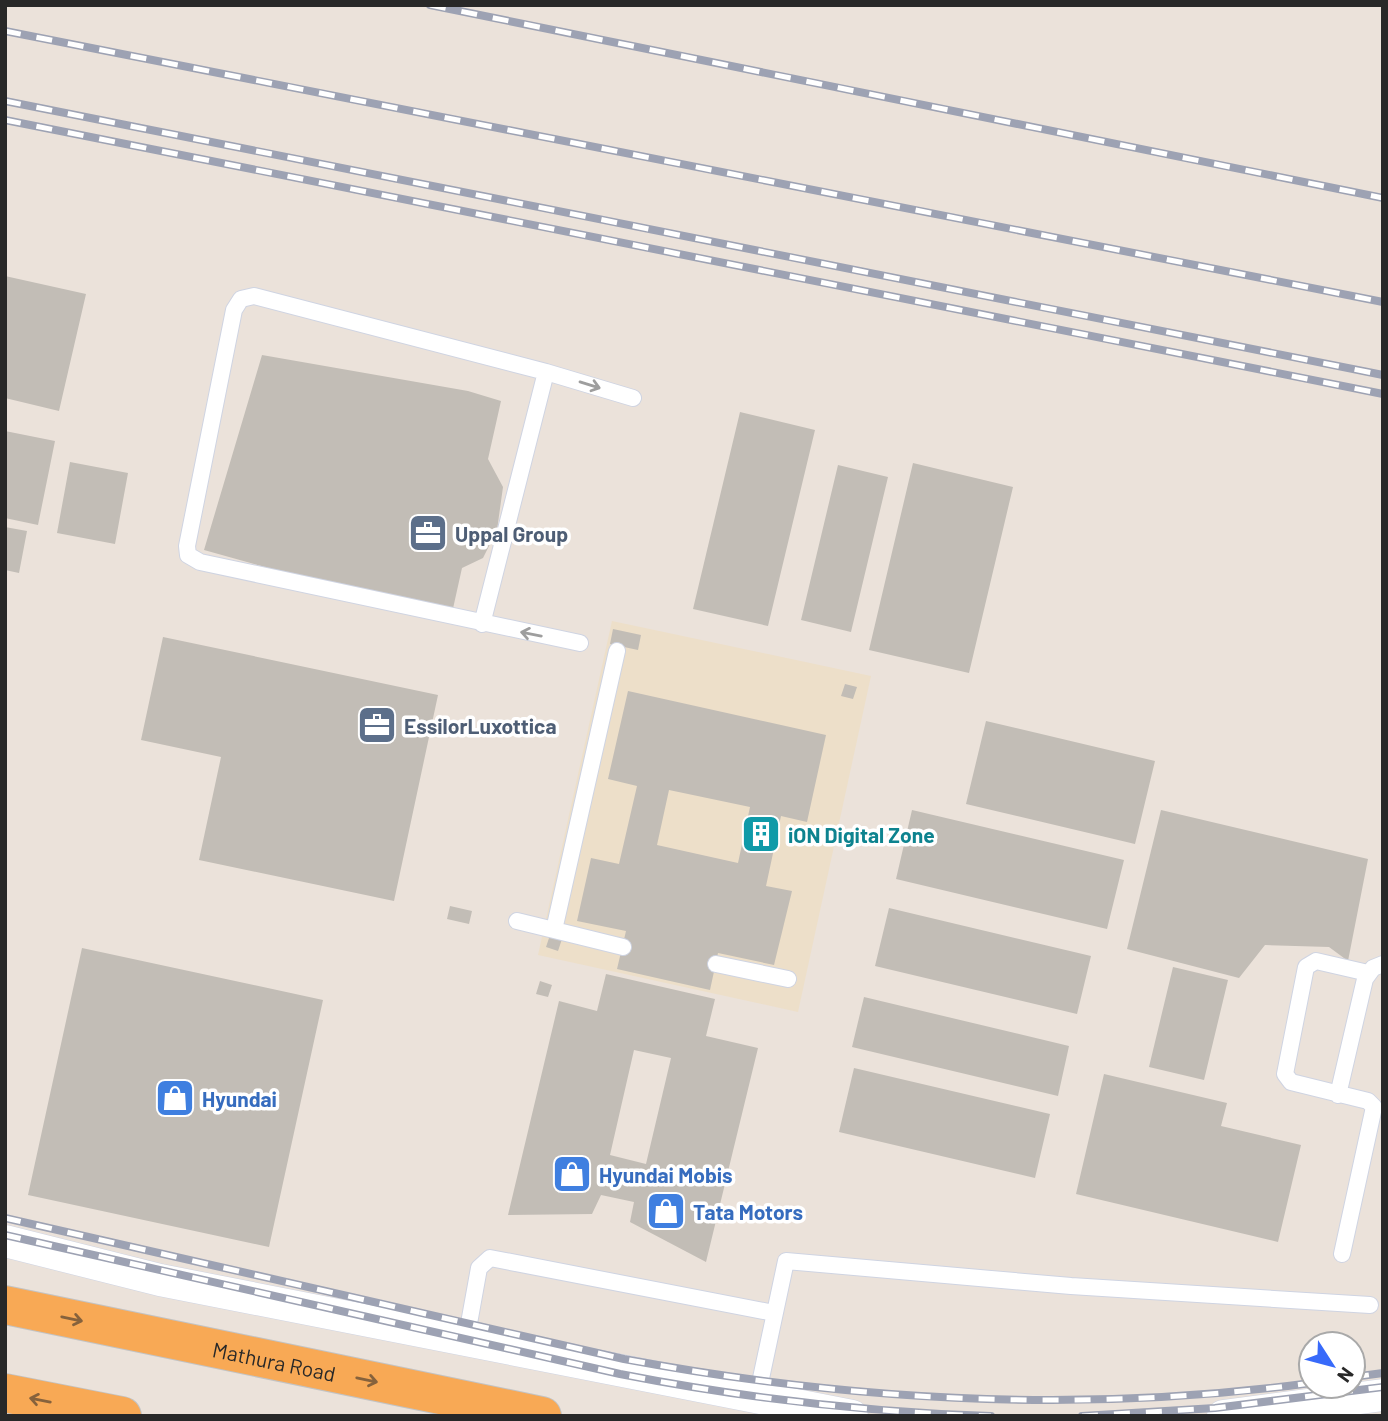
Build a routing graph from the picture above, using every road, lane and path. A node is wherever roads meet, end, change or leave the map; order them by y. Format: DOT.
graph roads {
  1 [pos="546,372"];
  2 [pos="633,398"];
  3 [pos="482,624"];
  4 [pos="580,643"];
  5 [pos="617,650"];
  6 [pos="517,921"];
  7 [pos="554,930"];
  8 [pos="623,947"];
  9 [pos="716,964"];
  10 [pos="1383,964"];
  11 [pos="1368,973"];
  12 [pos="788,979"];
  13 [pos="1338,1095"];
  14 [pos="5,1241"];
  15 [pos="1342,1254"];
  16 [pos="5,1305"];
  17 [pos="1370,1305"];
  18 [pos="774,1313"];
  19 [pos="466,1340"];
  20 [pos="5,1393"];
  21 [pos="1383,1395"];
  22 [pos="757,1397"];
  23 [pos="122,1416"];
  24 [pos="542,1416"];
  25 [pos="852,1416"];
  26 [pos="1223,1416"];
  1 -- 2 [label="lane, one-way"];
  1 -- 3 [label="lane"];
  1 -- 3 [label="lane"];
  4 -- 3 [label="lane, one-way"];
  5 -- 7 [label="lane"];
  6 -- 7 [label="lane"];
  7 -- 8 [label="lane"];
  9 -- 12 [label="lane"];
  10 -- 11 [label="lane"];
  11 -- 13 [label="lane"];
  11 -- 13 [label="lane"];
  13 -- 15 [label="lane"];
  14 -- 19 [label="street"];
  16 -- 24 [label="highway, Mathura Road, one-way"];
  17 -- 18 [label="lane"];
  18 -- 19 [label="lane"];
  18 -- 22 [label="lane"];
  19 -- 22 [label="street"];
  23 -- 20 [label="highway, one-way"];
  21 -- 26 [label="street"];
  22 -- 25 [label="street"];
}
